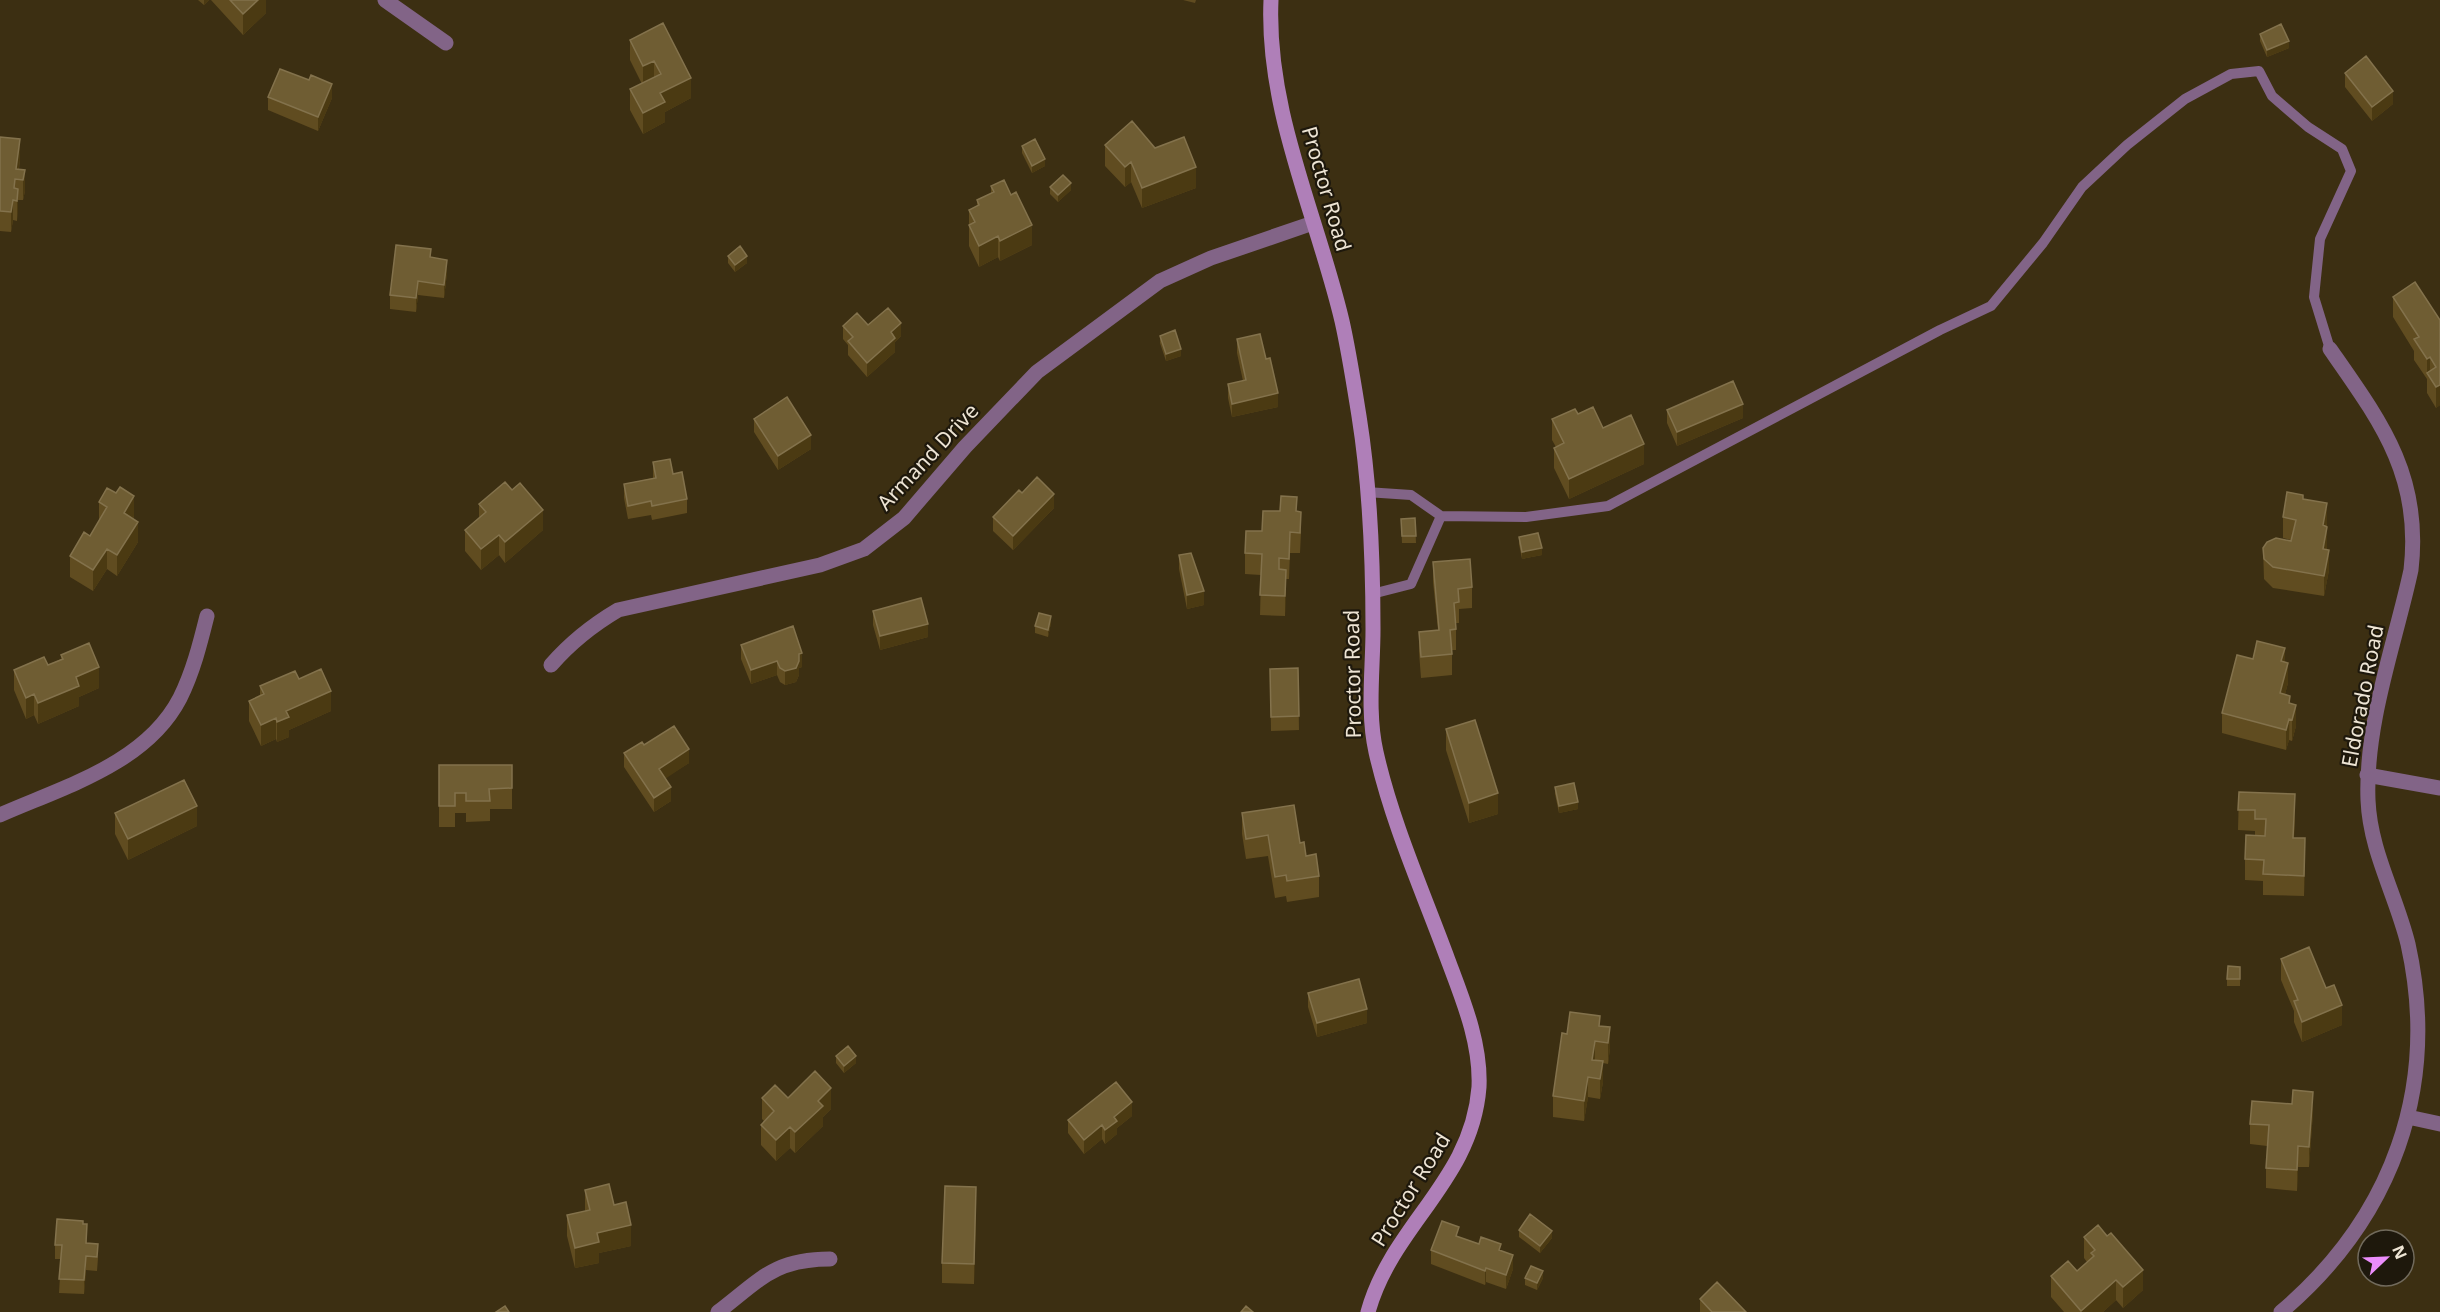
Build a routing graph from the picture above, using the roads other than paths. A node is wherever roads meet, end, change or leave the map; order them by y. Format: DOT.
graph roads {
  1 [pos="385,0"];
  2 [pos="1271,0"];
  3 [pos="446,43"];
  4 [pos="1313,223"];
  5 [pos="2330,349"];
  6 [pos="1366,492"];
  7 [pos="1441,516"];
  8 [pos="1372,594"];
  9 [pos="207,615"];
  10 [pos="551,665"];
  11 [pos="2367,775"];
  12 [pos="2440,788"];
  13 [pos="0,815"];
  14 [pos="2408,1117"];
  15 [pos="2440,1124"];
  16 [pos="830,1259"];
  17 [pos="718,1312"];
  18 [pos="1368,1312"];
  19 [pos="2281,1312"];
  1 -- 3 [label="street"];
  2 -- 4 [label="main road, Proctor Road"];
  4 -- 6 [label="main road, Proctor Road"];
  4 -- 10 [label="street, Armand Drive"];
  5 -- 7 [label="lane"];
  5 -- 11 [label="street, Eldorado Road"];
  6 -- 7 [label="lane"];
  6 -- 8 [label="main road, Proctor Road"];
  7 -- 8 [label="lane"];
  8 -- 18 [label="main road, Proctor Road"];
  9 -- 13 [label="street"];
  11 -- 12 [label="street"];
  11 -- 14 [label="street, Eldorado Road"];
  14 -- 15 [label="street"];
  14 -- 19 [label="street, Eldorado Road"];
  16 -- 17 [label="street"];
}
